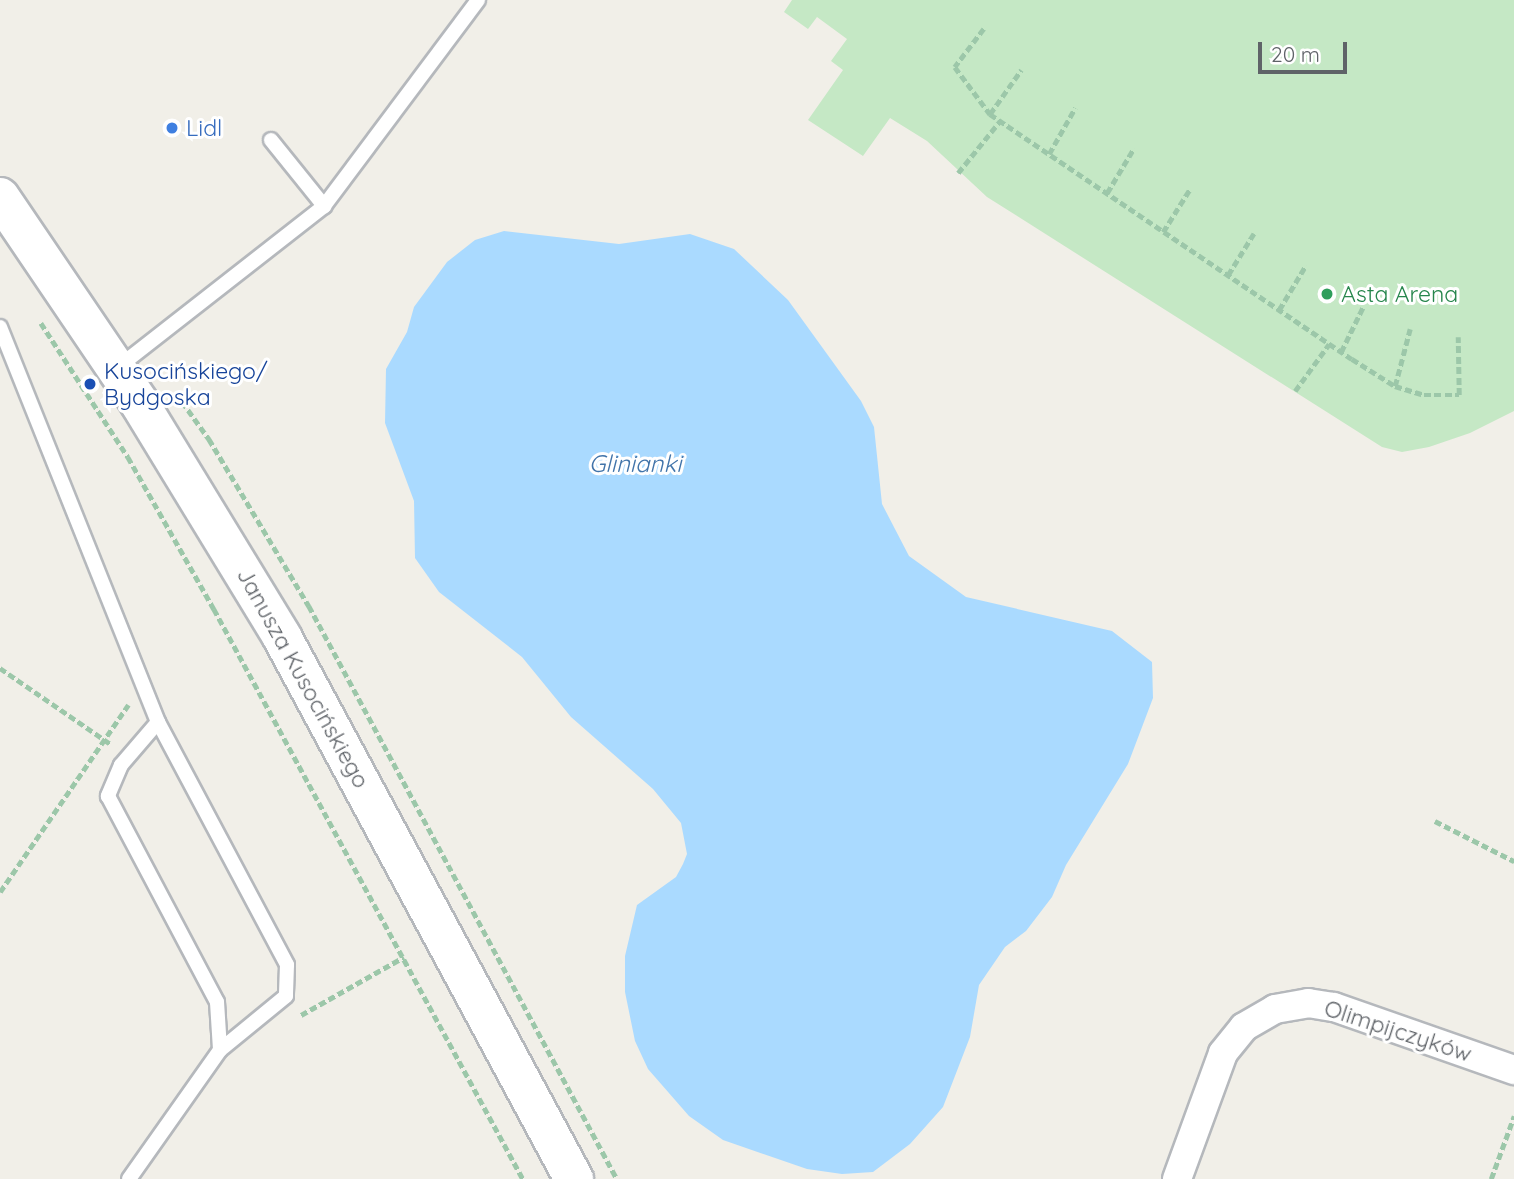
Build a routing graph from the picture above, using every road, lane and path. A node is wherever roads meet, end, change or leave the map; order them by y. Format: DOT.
graph roads {
  1 [pos="478,0"];
  2 [pos="984,29"];
  3 [pos="1021,70"];
  4 [pos="1075,108"];
  5 [pos="989,114"];
  6 [pos="1000,121"];
  7 [pos="271,140"];
  8 [pos="1134,148"];
  9 [pos="1049,154"];
  10 [pos="958,173"];
  11 [pos="1191,189"];
  12 [pos="1107,193"];
  13 [pos="2,205"];
  14 [pos="324,206"];
  15 [pos="1163,232"];
  16 [pos="1254,233"];
  17 [pos="1306,265"];
  18 [pos="1228,275"];
  19 [pos="1364,305"];
  20 [pos="1279,310"];
  21 [pos="38,318"];
  22 [pos="0,327"];
  23 [pos="1409,329"];
  24 [pos="1458,337"];
  25 [pos="1329,344"];
  26 [pos="1341,352"];
  27 [pos="116,368"];
  28 [pos="1395,386"];
  29 [pos="1294,391"];
  30 [pos="0,668"];
  31 [pos="143,684"];
  32 [pos="158,722"];
  33 [pos="104,740"];
  34 [pos="129,756"];
  35 [pos="1436,821"];
  36 [pos="1514,860"];
  37 [pos="0,892"];
  38 [pos="404,957"];
  39 [pos="296,1018"];
  40 [pos="220,1050"];
  41 [pos="1514,1070"];
  42 [pos="1514,1116"];
  43 [pos="1506,1138"];
  44 [pos="1514,1140"];
  45 [pos="129,1179"];
  46 [pos="523,1179"];
  47 [pos="574,1179"];
  48 [pos="1177,1179"];
  49 [pos="1491,1179"];
  1 -- 14 [label="lane"];
  2 -- 5 [label="path"];
  3 -- 5 [label="path"];
  4 -- 9 [label="path"];
  5 -- 6 [label="path"];
  6 -- 9 [label="path"];
  6 -- 10 [label="path"];
  7 -- 14 [label="lane"];
  8 -- 12 [label="path"];
  9 -- 12 [label="path"];
  11 -- 15 [label="path"];
  12 -- 15 [label="path"];
  13 -- 27 [label="street, Janusza Kusocińskiego"];
  14 -- 27 [label="lane"];
  15 -- 18 [label="path"];
  16 -- 18 [label="path"];
  17 -- 20 [label="path"];
  18 -- 20 [label="path"];
  19 -- 26 [label="path"];
  20 -- 25 [label="path"];
  21 -- 38 [label="path"];
  22 -- 31 [label="lane"];
  23 -- 28 [label="path"];
  24 -- 28 [label="path"];
  25 -- 26 [label="path"];
  25 -- 29 [label="path"];
  26 -- 28 [label="path"];
  27 -- 47 [label="street, Janusza Kusocińskiego"];
  30 -- 33 [label="path"];
  31 -- 32 [label="lane"];
  31 -- 33 [label="path"];
  32 -- 34 [label="lane"];
  32 -- 40 [label="lane"];
  33 -- 34 [label="path"];
  33 -- 37 [label="path"];
  34 -- 40 [label="lane"];
  35 -- 36 [label="path"];
  38 -- 39 [label="path"];
  38 -- 46 [label="path"];
  40 -- 45 [label="lane"];
  41 -- 48 [label="street, Olimpijczyków"];
  42 -- 43 [label="path"];
  43 -- 44 [label="path"];
  43 -- 49 [label="path"];
}
